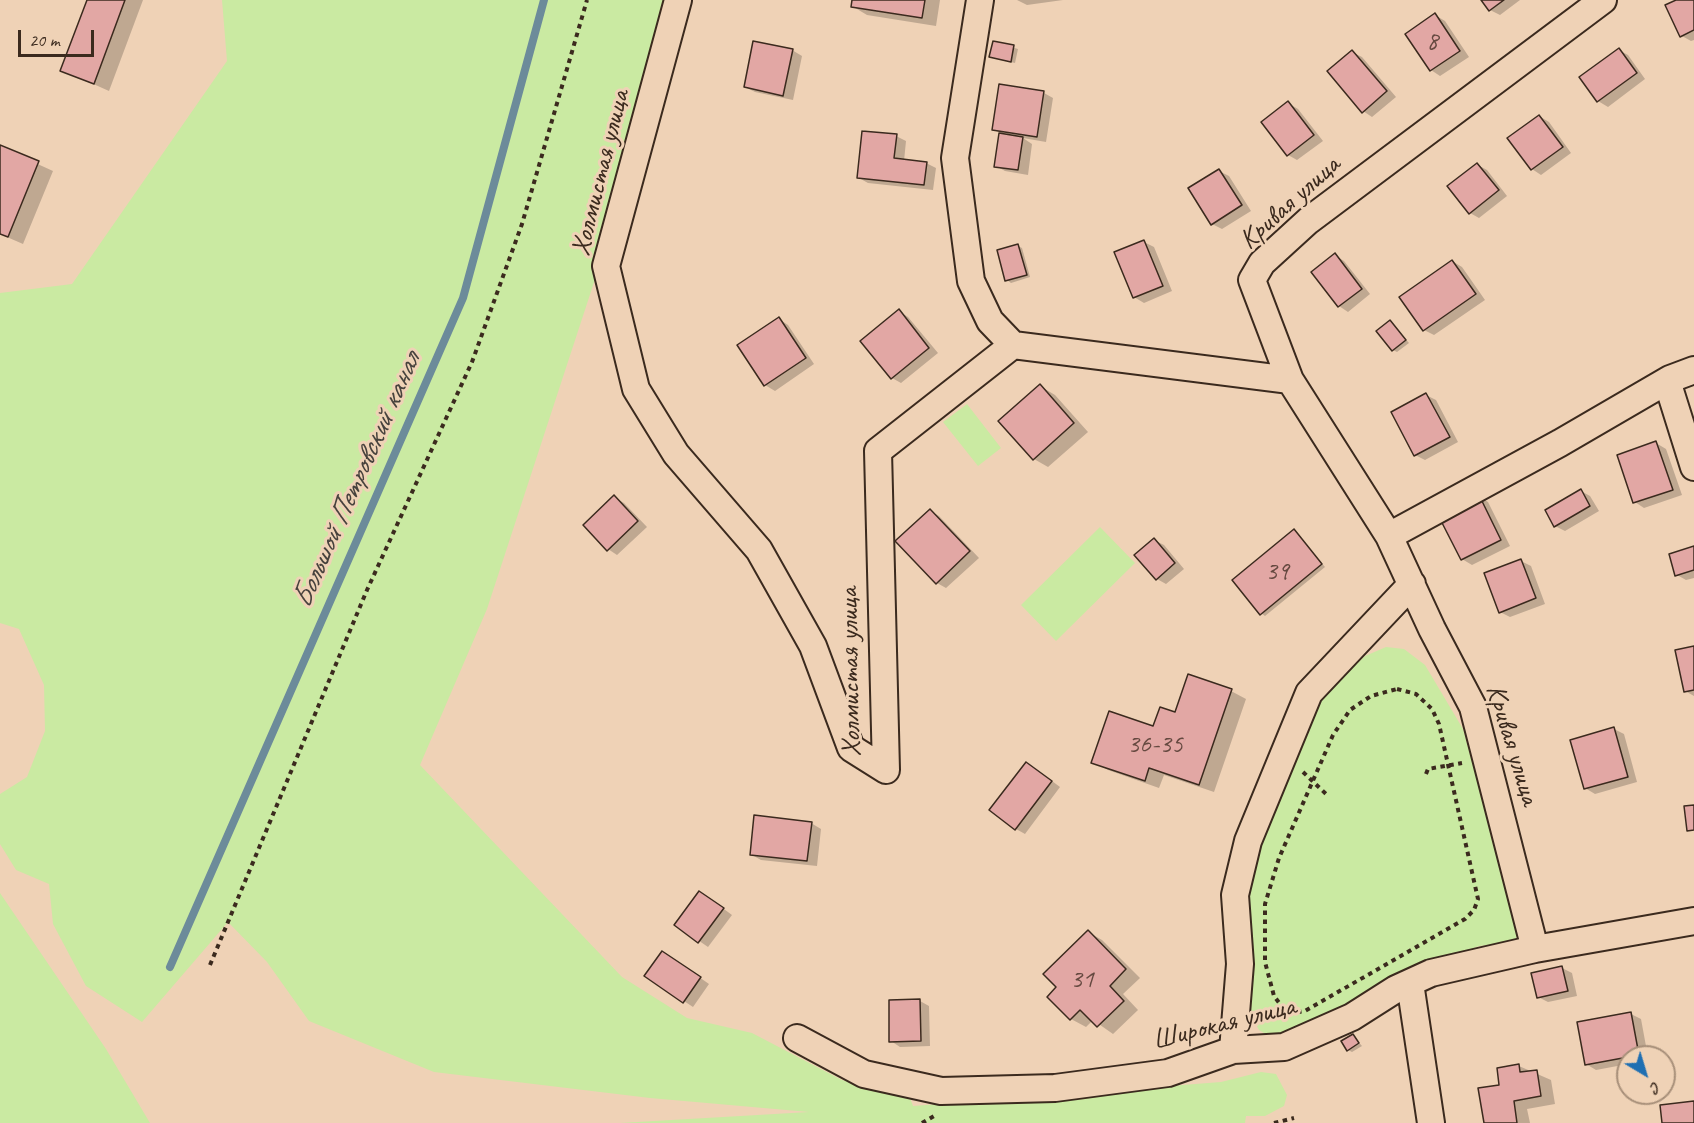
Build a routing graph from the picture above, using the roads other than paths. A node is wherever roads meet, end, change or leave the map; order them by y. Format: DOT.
graph roads {
  1 [pos="678,0"];
  2 [pos="980,0"];
  3 [pos="1603,0"];
  4 [pos="1013,345"];
  5 [pos="1694,370"];
  6 [pos="1290,380"];
  7 [pos="1667,381"];
  8 [pos="1694,467"];
  9 [pos="1389,536"];
  10 [pos="1412,584"];
  11 [pos="1694,921"];
  12 [pos="1535,949"];
  13 [pos="1410,983"];
  14 [pos="796,1038"];
  15 [pos="1233,1050"];
  16 [pos="1431,1123"];
  1 -- 4 [label="street, Холмистая улица"];
  2 -- 4 [label="street"];
  3 -- 6 [label="street, Кривая улица"];
  4 -- 6 [label="street"];
  5 -- 7 [label="street"];
  6 -- 9 [label="street, Кривая улица"];
  7 -- 8 [label="street"];
  7 -- 9 [label="street"];
  9 -- 10 [label="street, Кривая улица"];
  10 -- 12 [label="street, Кривая улица"];
  10 -- 15 [label="street"];
  11 -- 12 [label="street, Широкая улица"];
  12 -- 13 [label="street, Широкая улица"];
  13 -- 15 [label="street, Широкая улица"];
  13 -- 16 [label="street"];
  14 -- 15 [label="street, Широкая улица"];
}
